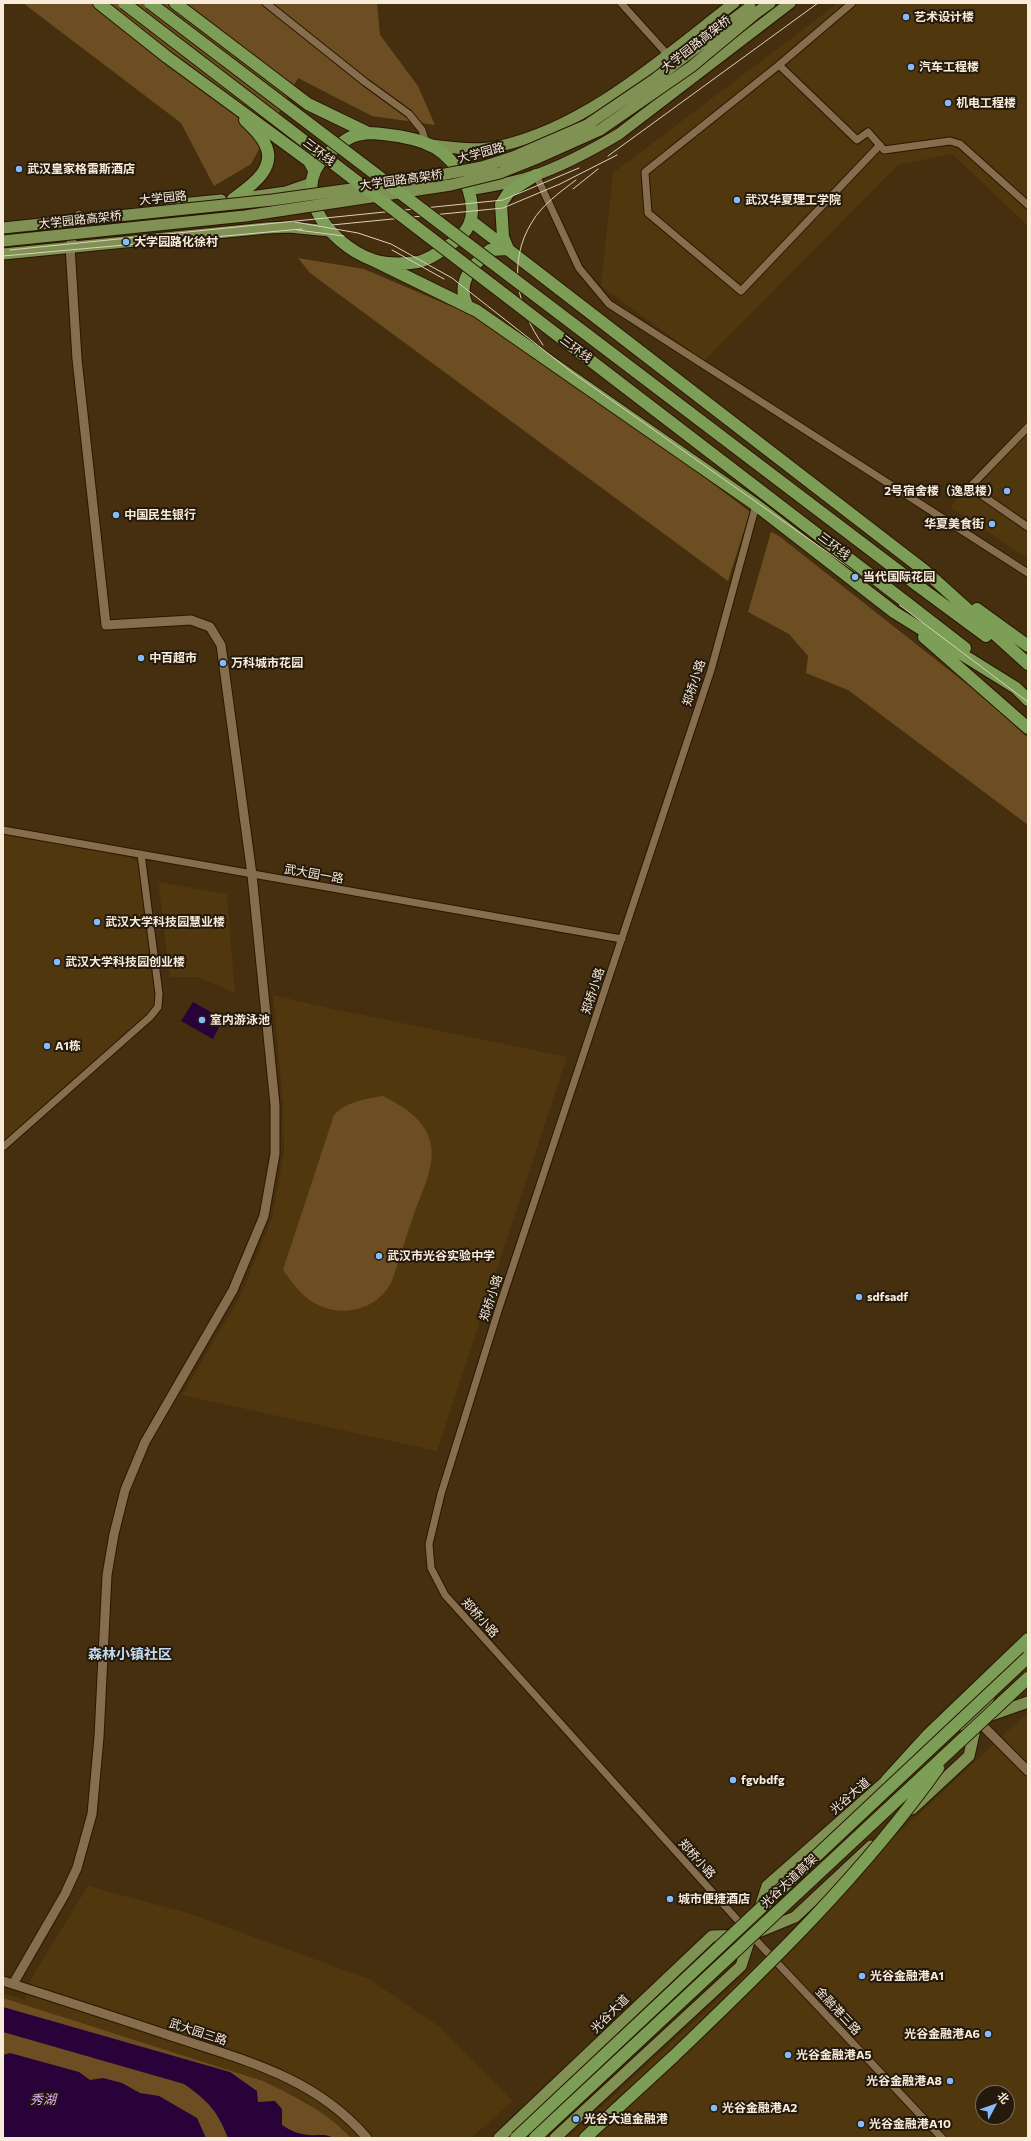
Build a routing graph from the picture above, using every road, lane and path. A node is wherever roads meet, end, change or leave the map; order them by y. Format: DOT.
graph roads {
  1 [pos="99,3"];
  2 [pos="124,3"];
  3 [pos="150,3"];
  4 [pos="176,3"];
  5 [pos="266,3"];
  6 [pos="621,3"];
  7 [pos="734,3"];
  8 [pos="770,3"];
  9 [pos="790,3"];
  10 [pos="852,3"];
  11 [pos="754,8"];
  12 [pos="667,54"];
  13 [pos="779,65"];
  14 [pos="230,102"];
  15 [pos="369,134"];
  16 [pos="428,144"];
  17 [pos="880,145"];
  18 [pos="314,170"];
  19 [pos="536,175"];
  20 [pos="312,183"];
  21 [pos="469,190"];
  22 [pos="233,199"];
  23 [pos="1028,205"];
  24 [pos="79,215"];
  25 [pos="471,221"];
  26 [pos="3,224"];
  27 [pos="3,228"];
  28 [pos="329,231"];
  29 [pos="3,241"];
  30 [pos="70,246"];
  31 [pos="508,249"];
  32 [pos="3,254"];
  33 [pos="373,260"];
  34 [pos="468,307"];
  35 [pos="1028,428"];
  36 [pos="756,505"];
  37 [pos="1028,528"];
  38 [pos="921,568"];
  39 [pos="1028,573"];
  40 [pos="894,612"];
  41 [pos="1028,646"];
  42 [pos="1028,665"];
  43 [pos="1016,688"];
  44 [pos="1028,697"];
  45 [pos="1028,700"];
  46 [pos="1028,728"];
  47 [pos="3,830"];
  48 [pos="140,854"];
  49 [pos="252,874"];
  50 [pos="622,939"];
  51 [pos="3,1147"];
  52 [pos="1028,1639"];
  53 [pos="1028,1649"];
  54 [pos="1028,1657"];
  55 [pos="1028,1678"];
  56 [pos="1028,1702"];
  57 [pos="977,1720"];
  58 [pos="952,1748"];
  59 [pos="1028,1771"];
  60 [pos="887,1780"];
  61 [pos="751,1935"];
  62 [pos="3,1981"];
  63 [pos="12,1984"];
  64 [pos="367,2138"];
  65 [pos="499,2138"];
  66 [pos="516,2138"];
  67 [pos="535,2138"];
  68 [pos="555,2138"];
  69 [pos="585,2138"];
  70 [pos="942,2138"];
  1 -- 14 [label="highway"];
  2 -- 43 [label="highway, 三环线, bridge"];
  3 -- 42 [label="highway, 三环线, bridge"];
  4 -- 15 [label="highway"];
  5 -- 16 [label="street"];
  6 -- 12 [label="street"];
  7 -- 12 [label="main road"];
  8 -- 11 [label="main road"];
  9 -- 19 [label="main road"];
  10 -- 13 [label="street"];
  11 -- 27 [label="main road, 大学园路, bridge"];
  11 -- 29 [label="main road, 大学园路高架桥, bridge"];
  12 -- 16 [label="main road"];
  13 -- 17 [label="street"];
  13 -- 17 [label="street"];
  14 -- 18 [label="highway"];
  14 -- 22 [label="highway"];
  15 -- 16 [label="highway"];
  15 -- 18 [label="highway"];
  16 -- 21 [label="highway"];
  17 -- 23 [label="street"];
  18 -- 20 [label="highway"];
  19 -- 21 [label="main road"];
  19 -- 31 [label="highway"];
  19 -- 39 [label="street"];
  20 -- 22 [label="main road, 大学园路"];
  20 -- 28 [label="highway"];
  21 -- 25 [label="highway"];
  22 -- 24 [label="main road, 大学园路"];
  24 -- 26 [label="main road, 大学园路"];
  24 -- 30 [label="street"];
  25 -- 31 [label="highway"];
  25 -- 33 [label="highway"];
  28 -- 30 [label="main road"];
  28 -- 33 [label="highway"];
  30 -- 32 [label="main road"];
  30 -- 49 [label="street"];
  31 -- 34 [label="highway"];
  31 -- 38 [label="highway"];
  33 -- 34 [label="highway"];
  34 -- 36 [label="highway"];
  35 -- 37 [label="street"];
  36 -- 40 [label="highway"];
  36 -- 50 [label="street, 郑桥小路"];
  38 -- 41 [label="highway"];
  38 -- 42 [label="highway"];
  40 -- 43 [label="highway"];
  40 -- 46 [label="highway"];
  43 -- 44 [label="highway, 三环线"];
  43 -- 45 [label="highway"];
  47 -- 48 [label="street, 武大园一路"];
  48 -- 49 [label="street, 武大园一路"];
  48 -- 51 [label="street"];
  49 -- 50 [label="street, 武大园一路"];
  49 -- 63 [label="street"];
  50 -- 61 [label="street, 郑桥小路"];
  52 -- 60 [label="highway"];
  53 -- 57 [label="main road, 光谷大道"];
  54 -- 66 [label="highway, 光谷大道高架, bridge"];
  55 -- 58 [label="highway, 光谷大道高架, bridge"];
  56 -- 57 [label="main road, 光谷大道"];
  57 -- 59 [label="street"];
  57 -- 60 [label="main road, 光谷大道"];
  57 -- 61 [label="main road, 光谷大道"];
  58 -- 67 [label="highway, 光谷大道高架, bridge"];
  58 -- 69 [label="highway, bridge"];
  60 -- 61 [label="main road, 光谷大道"];
  61 -- 65 [label="main road, 光谷大道"];
  61 -- 68 [label="main road, 光谷大道"];
  61 -- 70 [label="street, 金融港三路"];
  62 -- 63 [label="street, 武大园三路"];
  63 -- 64 [label="street, 武大园三路"];
}
